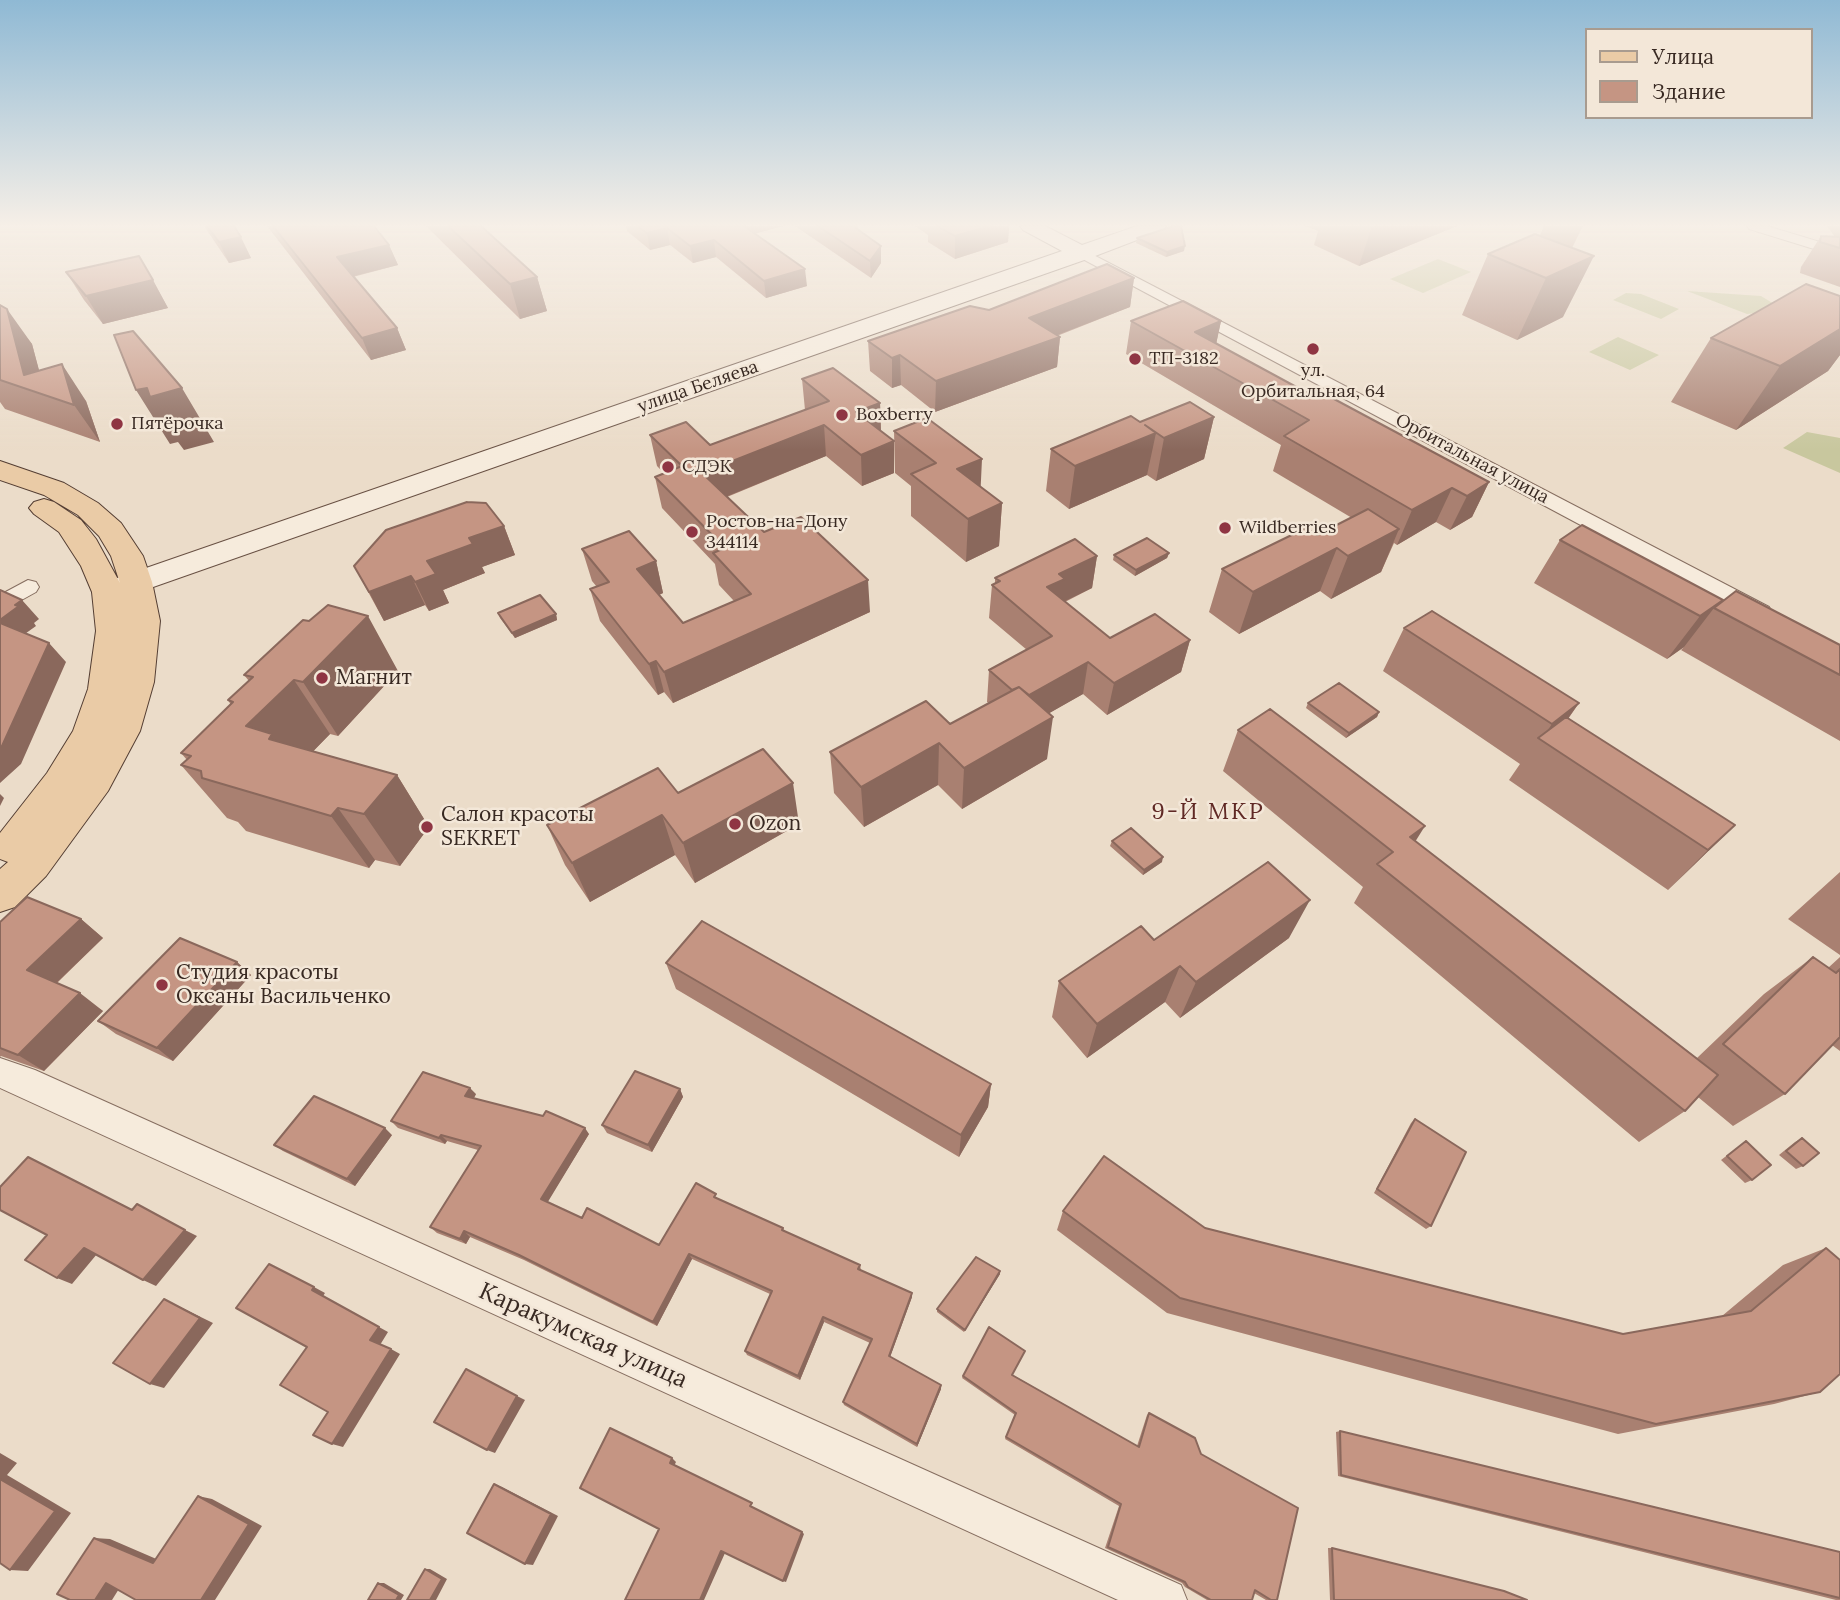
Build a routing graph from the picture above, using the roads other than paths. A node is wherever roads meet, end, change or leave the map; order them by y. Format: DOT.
graph roads {
  1 [pos="946,301"];
  2 [pos="1172,301"];
  3 [pos="0,470"];
  4 [pos="0,489"];
  5 [pos="28,587"];
  6 [pos="122,587"];
  7 [pos="0,605"];
  8 [pos="1780,622"];
  9 [pos="121,685"];
  10 [pos="0,862"];
  11 [pos="0,895"];
  12 [pos="0,1073"];
  13 [pos="1166,1600"];
  1 -- 6 [label="main road, улица Беляева"];
  2 -- 8 [label="street, Орбитальная улица"];
  3 -- 6 [label="main road"];
  4 -- 6 [label="main road"];
  5 -- 7 [label="street"];
  6 -- 9 [label="main road"];
  9 -- 10 [label="main road"];
  9 -- 11 [label="main road"];
  12 -- 13 [label="street, Каракумская улица"];
}
